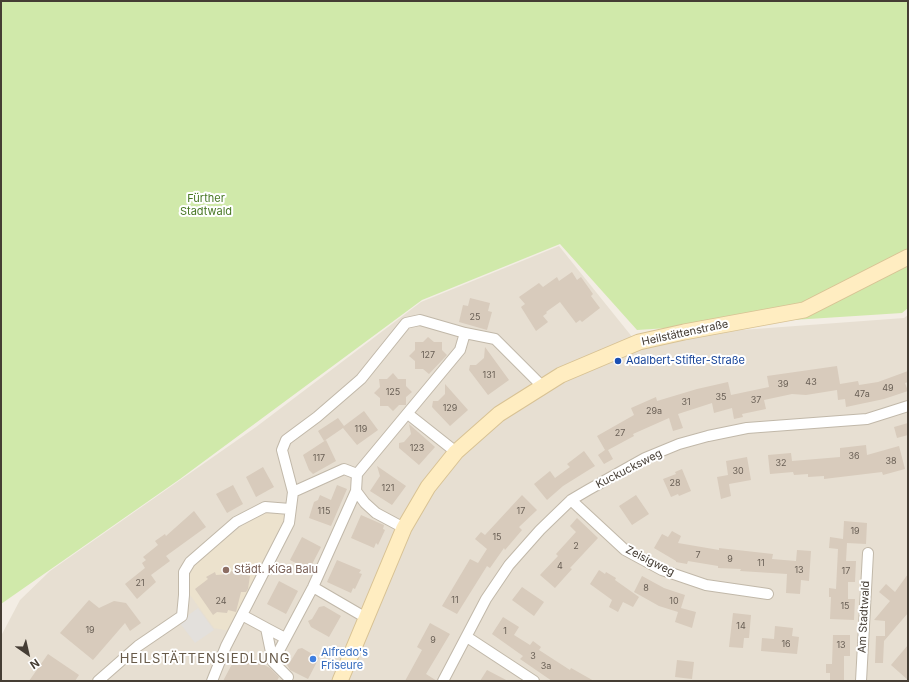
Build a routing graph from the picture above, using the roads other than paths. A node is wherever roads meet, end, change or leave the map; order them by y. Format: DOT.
graph roads {
  1 [pos="908,257"];
  2 [pos="465,333"];
  3 [pos="542,386"];
  4 [pos="908,406"];
  5 [pos="408,414"];
  6 [pos="456,452"];
  7 [pos="356,474"];
  8 [pos="356,490"];
  9 [pos="293,492"];
  10 [pos="571,500"];
  11 [pos="290,509"];
  12 [pos="404,528"];
  13 [pos="868,553"];
  14 [pos="312,587"];
  15 [pos="768,594"];
  16 [pos="242,615"];
  17 [pos="368,619"];
  18 [pos="266,628"];
  19 [pos="467,637"];
  20 [pos="285,638"];
  21 [pos="273,662"];
  22 [pos="288,677"];
  23 [pos="98,681"];
  24 [pos="212,681"];
  25 [pos="340,681"];
  26 [pos="443,681"];
  27 [pos="534,681"];
  28 [pos="861,681"];
  1 -- 3 [label="street, Heilstättenstraße"];
  2 -- 3 [label="street"];
  2 -- 5 [label="street"];
  2 -- 9 [label="street"];
  3 -- 6 [label="street, Heilstättenstraße"];
  4 -- 10 [label="street, Kuckucksweg"];
  5 -- 6 [label="street"];
  5 -- 7 [label="street"];
  6 -- 12 [label="street, Heilstättenstraße"];
  7 -- 8 [label="street"];
  7 -- 9 [label="street"];
  8 -- 12 [label="street"];
  8 -- 14 [label="street"];
  9 -- 11 [label="street"];
  10 -- 15 [label="street, Zeisigweg"];
  10 -- 19 [label="street, Kuckucksweg"];
  11 -- 16 [label="street"];
  11 -- 23 [label="street"];
  12 -- 17 [label="street, Heilstättenstraße"];
  13 -- 28 [label="street, Am Stadtwald"];
  14 -- 17 [label="street"];
  14 -- 20 [label="street"];
  16 -- 18 [label="street"];
  16 -- 24 [label="street"];
  17 -- 25 [label="street, Heilstättenstraße"];
  18 -- 20 [label="street"];
  18 -- 21 [label="street"];
  19 -- 26 [label="street, Kuckucksweg"];
  19 -- 27 [label="street"];
  20 -- 21 [label="street"];
  21 -- 22 [label="street"];
}
